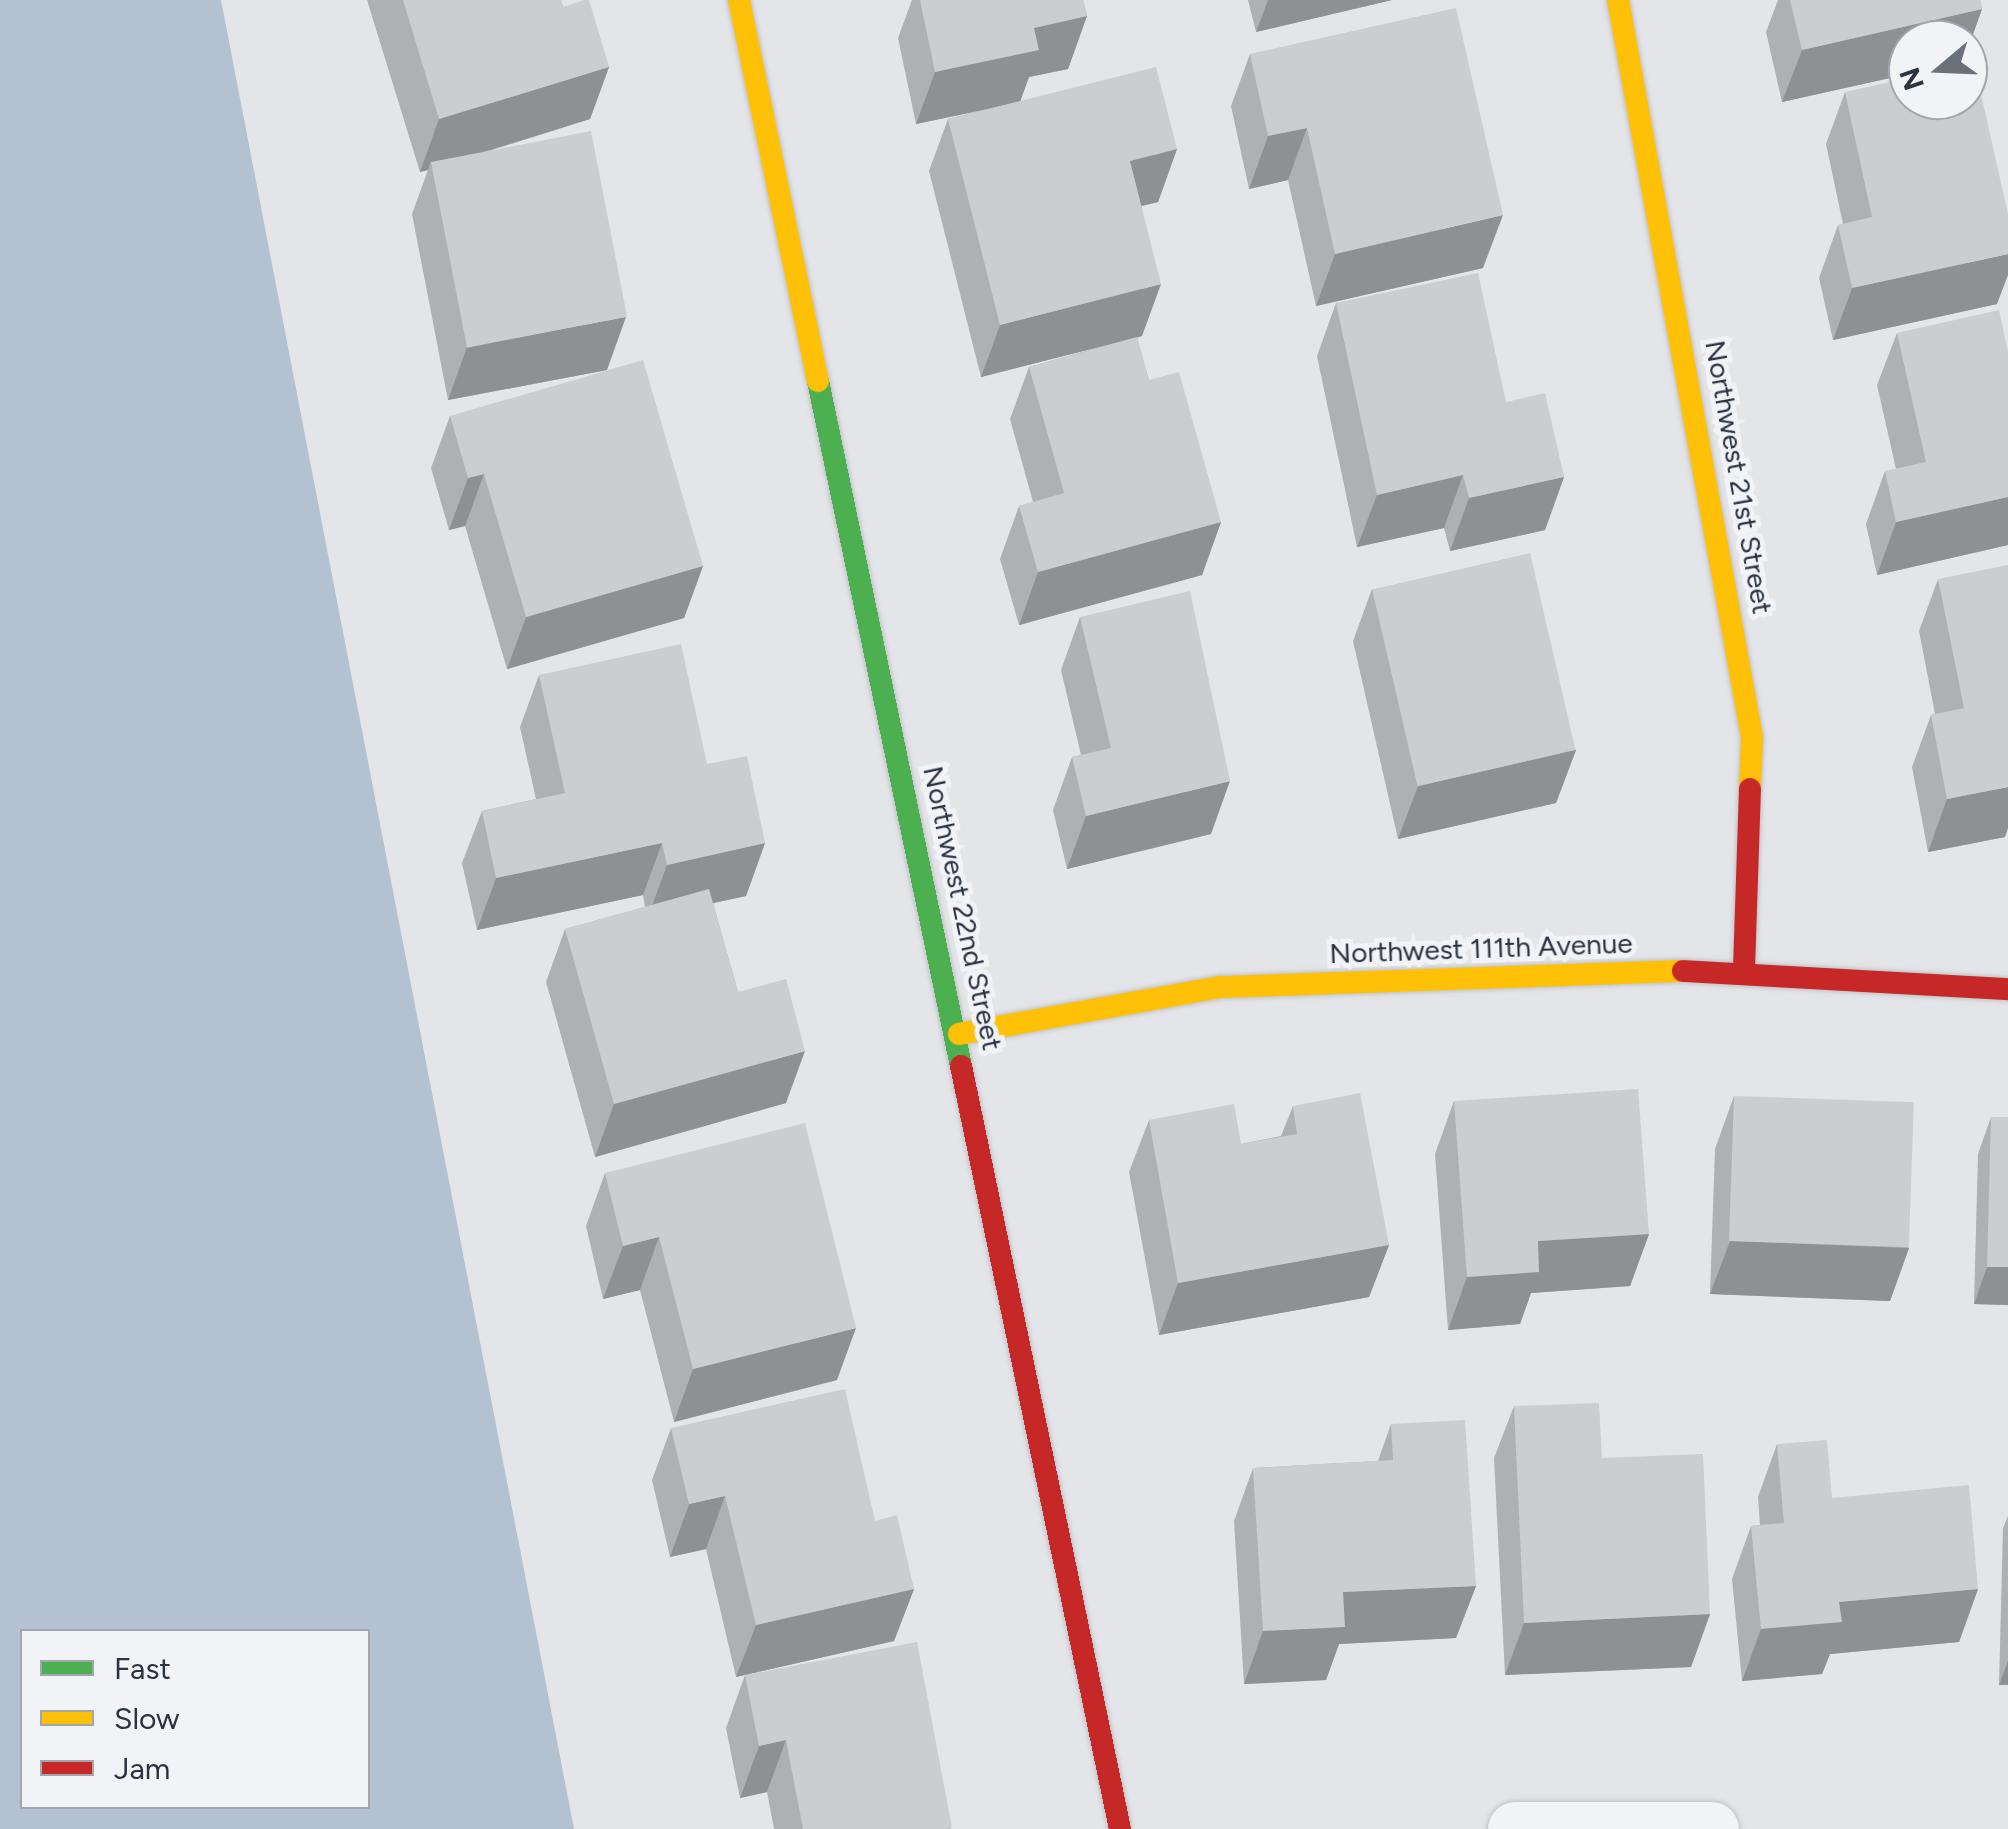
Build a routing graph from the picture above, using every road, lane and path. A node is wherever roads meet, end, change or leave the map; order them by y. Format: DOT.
graph roads {
  1 [pos="739,0"];
  2 [pos="1618,0"];
  3 [pos="1744,969"];
  4 [pos="2008,989"];
  5 [pos="959,1034"];
  6 [pos="1120,1829"];
  7 [pos="1516,1829"];
  8 [pos="1711,1829"];
  1 -- 5 [label="street, Northwest 22nd Street"];
  2 -- 3 [label="street, Northwest 21st Street"];
  3 -- 4 [label="street, Northwest 111th Avenue"];
  3 -- 5 [label="street, Northwest 111th Avenue"];
  5 -- 6 [label="street, Northwest 22nd Street"];
  7 -- 8 [label="street"];
}
